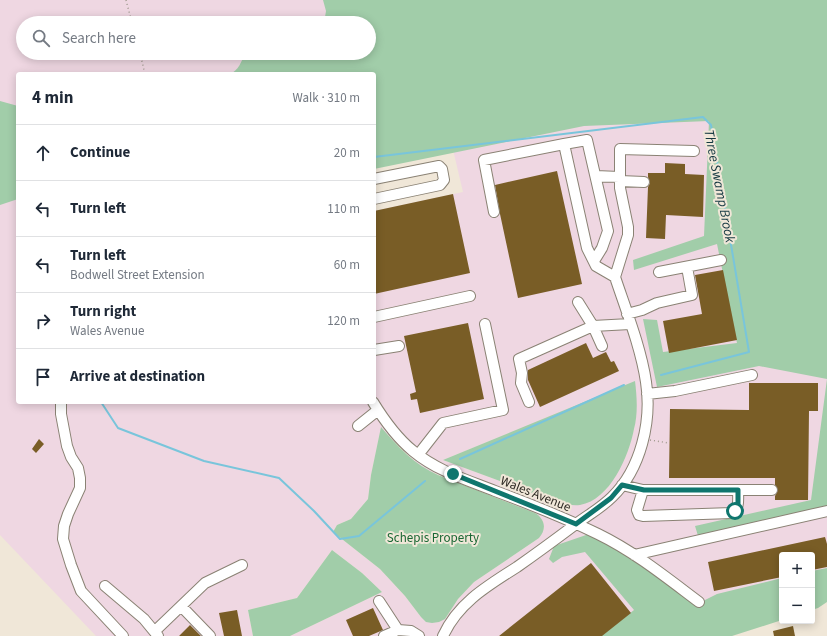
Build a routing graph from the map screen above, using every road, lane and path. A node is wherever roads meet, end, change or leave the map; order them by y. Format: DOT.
graph roads {
  1 [pos="126,0"];
  2 [pos="130,16"];
  3 [pos="142,60"];
  4 [pos="145,72"];
  5 [pos="564,144"];
  6 [pos="694,152"];
  7 [pos="596,176"];
  8 [pos="376,179"];
  9 [pos="620,179"];
  10 [pos="644,182"];
  11 [pos="376,199"];
  12 [pos="494,212"];
  13 [pos="721,260"];
  14 [pos="594,261"];
  15 [pos="687,267"];
  16 [pos="659,272"];
  17 [pos="615,277"];
  18 [pos="470,296"];
  19 [pos="578,302"];
  20 [pos="376,317"];
  21 [pos="629,319"];
  22 [pos="485,324"];
  23 [pos="593,326"];
  24 [pos="399,346"];
  25 [pos="602,346"];
  26 [pos="376,350"];
  27 [pos="752,376"];
  28 [pos="647,394"];
  29 [pos="529,402"];
  30 [pos="61,404"];
  31 [pos="376,406"];
  32 [pos="358,426"];
  33 [pos="643,439"];
  34 [pos="669,443"];
  35 [pos="418,455"];
  36 [pos="622,485"];
  37 [pos="644,490"];
  38 [pos="738,490"];
  39 [pos="772,490"];
  40 [pos="827,511"];
  41 [pos="576,524"];
  42 [pos="634,555"];
  43 [pos="242,565"];
  44 [pos="105,586"];
  45 [pos="379,601"];
  46 [pos="699,602"];
  47 [pos="181,606"];
  48 [pos="398,630"];
  49 [pos="157,633"];
  50 [pos="123,636"];
  51 [pos="210,636"];
  52 [pos="384,636"];
  53 [pos="419,636"];
  54 [pos="443,636"];
  1 -- 2 [label="path"];
  3 -- 4 [label="path"];
  5 -- 7 [label="street"];
  5 -- 12 [label="street"];
  5 -- 14 [label="street"];
  6 -- 9 [label="street"];
  7 -- 9 [label="street"];
  7 -- 14 [label="street"];
  8 -- 11 [label="street"];
  9 -- 10 [label="street"];
  9 -- 17 [label="street"];
  13 -- 15 [label="street"];
  14 -- 17 [label="street"];
  15 -- 16 [label="street"];
  15 -- 21 [label="street"];
  17 -- 21 [label="street"];
  18 -- 20 [label="street"];
  19 -- 23 [label="street"];
  21 -- 23 [label="street"];
  21 -- 28 [label="street"];
  22 -- 35 [label="street"];
  23 -- 25 [label="street"];
  23 -- 29 [label="street"];
  24 -- 26 [label="street"];
  27 -- 28 [label="street"];
  28 -- 33 [label="street"];
  30 -- 50 [label="street"];
  31 -- 32 [label="street"];
  31 -- 35 [label="street, Wales Avenue"];
  33 -- 34 [label="path"];
  33 -- 36 [label="street"];
  35 -- 41 [label="street, Wales Avenue"];
  36 -- 37 [label="street"];
  36 -- 41 [label="street"];
  37 -- 38 [label="street"];
  37 -- 38 [label="street"];
  38 -- 39 [label="street"];
  40 -- 42 [label="street"];
  41 -- 42 [label="street, Wales Avenue"];
  41 -- 54 [label="street"];
  42 -- 46 [label="street, Wales Avenue"];
  43 -- 47 [label="street"];
  44 -- 49 [label="street"];
  45 -- 48 [label="street"];
  47 -- 49 [label="street"];
  47 -- 51 [label="street"];
  48 -- 52 [label="street"];
  48 -- 53 [label="street"];
}
